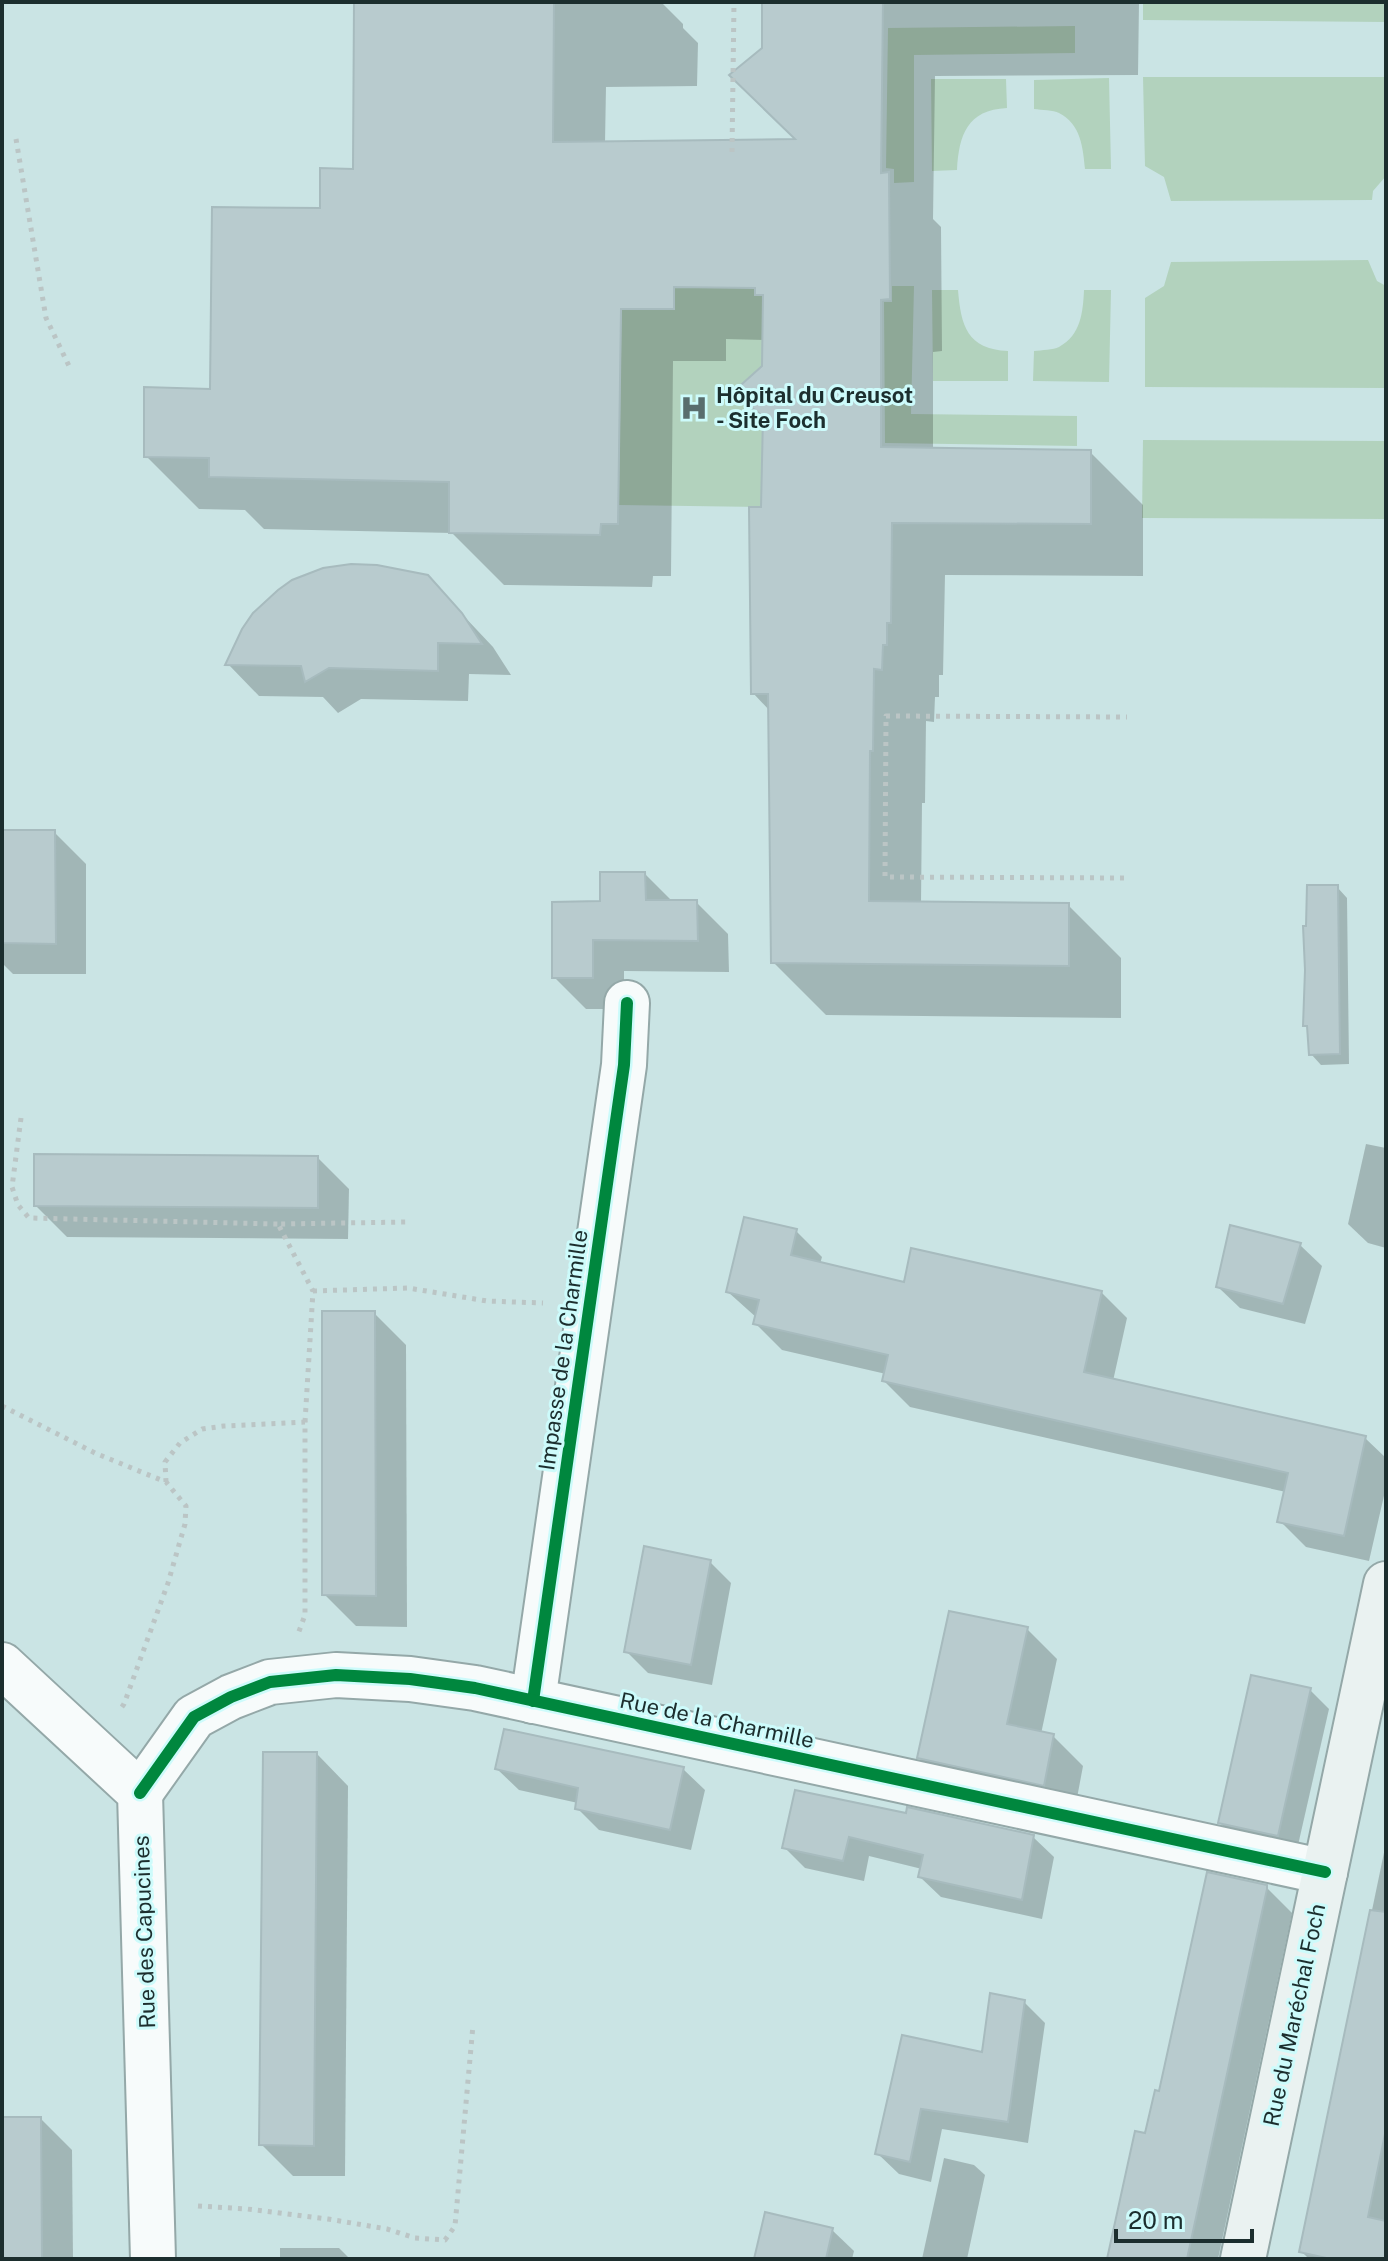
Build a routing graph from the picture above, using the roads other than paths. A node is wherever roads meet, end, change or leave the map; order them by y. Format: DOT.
graph roads {
  1 [pos="627,1003"];
  2 [pos="1386,1584"];
  3 [pos="2,1665"];
  4 [pos="533,1701"];
  5 [pos="140,1793"];
  6 [pos="1325,1872"];
  7 [pos="153,2259"];
  8 [pos="1243,2259"];
  1 -- 4 [label="street, Impasse de la Charmille"];
  2 -- 6 [label="main road, Rue du Maréchal Foch"];
  3 -- 5 [label="street"];
  4 -- 5 [label="street, Rue de la Charmille"];
  4 -- 6 [label="street, Rue de la Charmille"];
  5 -- 7 [label="street, Rue des Capucines"];
  6 -- 8 [label="main road, Rue du Maréchal Foch"];
}
